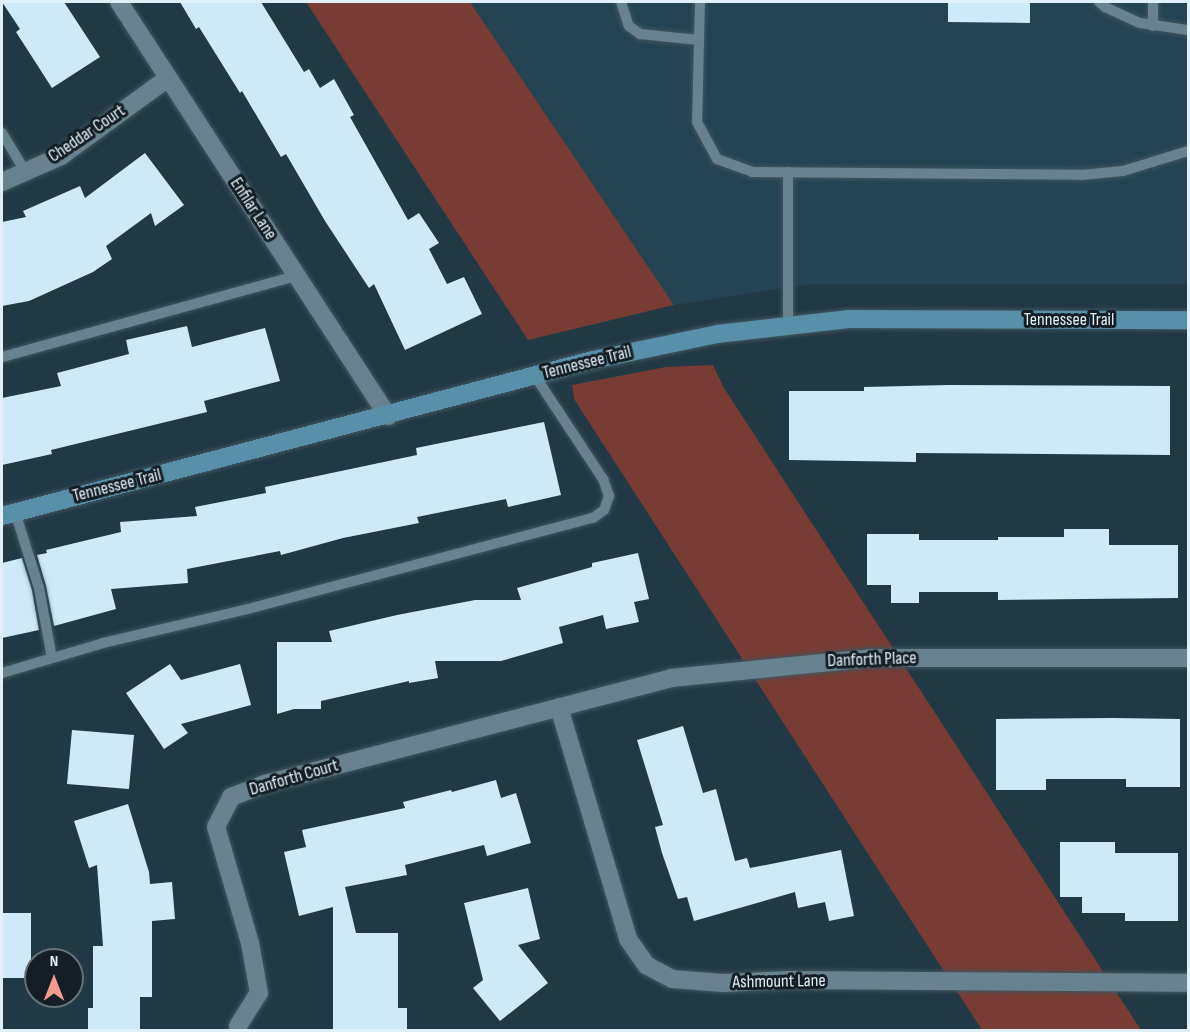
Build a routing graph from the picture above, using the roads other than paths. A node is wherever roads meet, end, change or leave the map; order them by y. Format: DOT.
graph roads {
  1 [pos="118,2"];
  2 [pos="621,2"];
  3 [pos="700,2"];
  4 [pos="1099,2"];
  5 [pos="1153,2"];
  6 [pos="1153,26"];
  7 [pos="1188,30"];
  8 [pos="699,40"];
  9 [pos="168,78"];
  10 [pos="2,134"];
  11 [pos="1188,151"];
  12 [pos="25,171"];
  13 [pos="788,172"];
  14 [pos="2,182"];
  15 [pos="296,276"];
  16 [pos="1188,320"];
  17 [pos="788,326"];
  18 [pos="2,357"];
  19 [pos="535,376"];
  20 [pos="388,416"];
  21 [pos="8,514"];
  22 [pos="52,658"];
  23 [pos="1188,658"];
  24 [pos="2,674"];
  25 [pos="560,707"];
  26 [pos="1188,983"];
  27 [pos="238,1026"];
  1 -- 9 [label="street, Enfilar Lane"];
  2 -- 8 [label="lane"];
  3 -- 8 [label="lane"];
  4 -- 6 [label="lane"];
  5 -- 6 [label="lane"];
  6 -- 7 [label="lane"];
  8 -- 13 [label="lane"];
  9 -- 12 [label="street, Cheddar Court"];
  9 -- 15 [label="street, Enfilar Lane"];
  10 -- 12 [label="lane"];
  11 -- 13 [label="lane"];
  12 -- 14 [label="street, Cheddar Court"];
  13 -- 17 [label="lane"];
  15 -- 18 [label="lane"];
  15 -- 20 [label="street, Enfilar Lane"];
  16 -- 17 [label="street, Tennessee Trail"];
  17 -- 19 [label="street, Tennessee Trail"];
  19 -- 20 [label="street, Tennessee Trail"];
  19 -- 22 [label="lane"];
  20 -- 21 [label="street, Tennessee Trail"];
  21 -- 22 [label="lane"];
  22 -- 24 [label="lane"];
  23 -- 25 [label="street, Danforth Place"];
  25 -- 26 [label="street, Ashmount Lane"];
  25 -- 27 [label="street, Danforth Court"];
}
